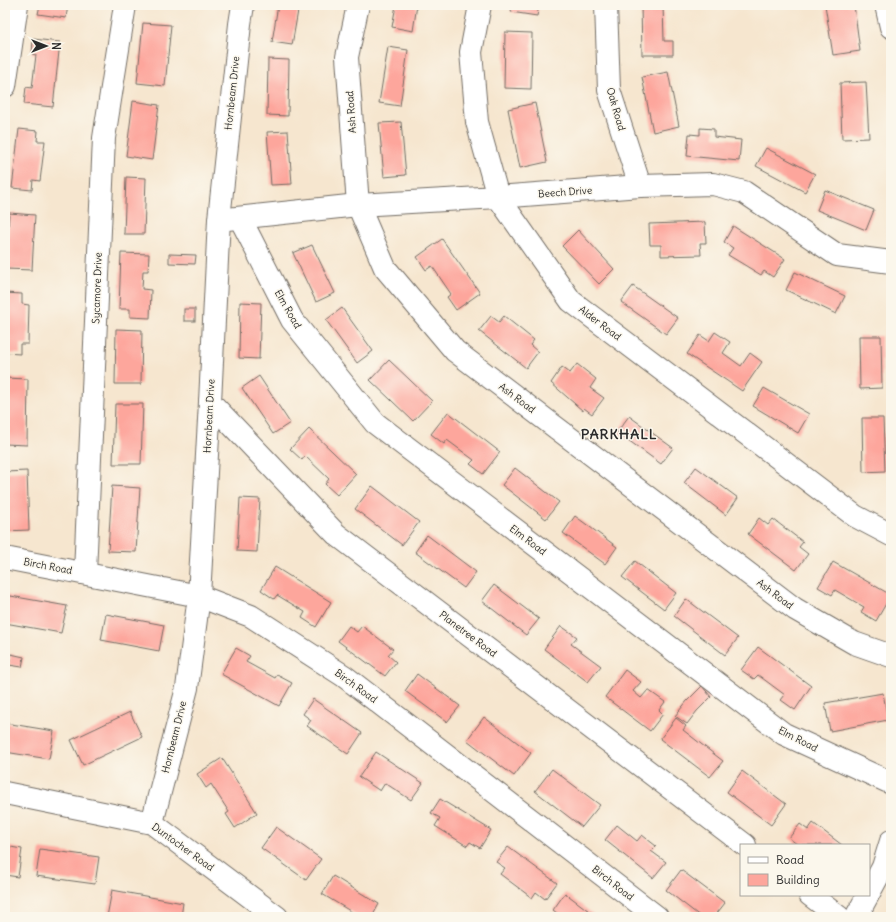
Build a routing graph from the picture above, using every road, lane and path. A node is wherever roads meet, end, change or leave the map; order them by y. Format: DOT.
graph roads {
  1 [pos="17,5"];
  2 [pos="125,5"];
  3 [pos="244,5"];
  4 [pos="358,5"];
  5 [pos="480,5"];
  6 [pos="606,5"];
  7 [pos="886,5"];
  8 [pos="891,27"];
  9 [pos="5,86"];
  10 [pos="640,186"];
  11 [pos="498,197"];
  12 [pos="358,205"];
  13 [pos="230,219"];
  14 [pos="891,262"];
  15 [pos="210,402"];
  16 [pos="891,535"];
  17 [pos="5,558"];
  18 [pos="85,573"];
  19 [pos="199,596"];
  20 [pos="891,656"];
  21 [pos="891,783"];
  22 [pos="5,793"];
  23 [pos="152,823"];
  24 [pos="891,841"];
  25 [pos="744,844"];
  26 [pos="870,890"];
  27 [pos="811,896"];
  28 [pos="867,896"];
  29 [pos="277,917"];
  30 [pos="657,917"];
  31 [pos="839,917"];
  32 [pos="856,917"];
  1 -- 9 [label="street"];
  2 -- 18 [label="street, Sycamore Drive"];
  3 -- 13 [label="street, Hornbeam Drive"];
  4 -- 12 [label="street, Ash Road"];
  5 -- 11 [label="street, Alder Road"];
  6 -- 10 [label="street, Oak Road"];
  7 -- 8 [label="street"];
  10 -- 11 [label="street, Beech Drive"];
  10 -- 14 [label="street, Beech Drive"];
  11 -- 12 [label="street, Beech Drive"];
  11 -- 16 [label="street, Alder Road"];
  12 -- 13 [label="street, Beech Drive"];
  12 -- 20 [label="street, Ash Road"];
  13 -- 15 [label="street, Hornbeam Drive"];
  13 -- 21 [label="street, Elm Road"];
  15 -- 19 [label="street, Hornbeam Drive"];
  15 -- 25 [label="street, Planetree Road"];
  17 -- 18 [label="street, Birch Road"];
  18 -- 19 [label="street, Birch Road"];
  19 -- 23 [label="street, Hornbeam Drive"];
  19 -- 30 [label="street, Birch Road"];
  22 -- 23 [label="street, Duntocher Road"];
  23 -- 29 [label="street, Duntocher Road"];
  24 -- 26 [label="street"];
  27 -- 31 [label="street"];
  28 -- 32 [label="street"];
}
